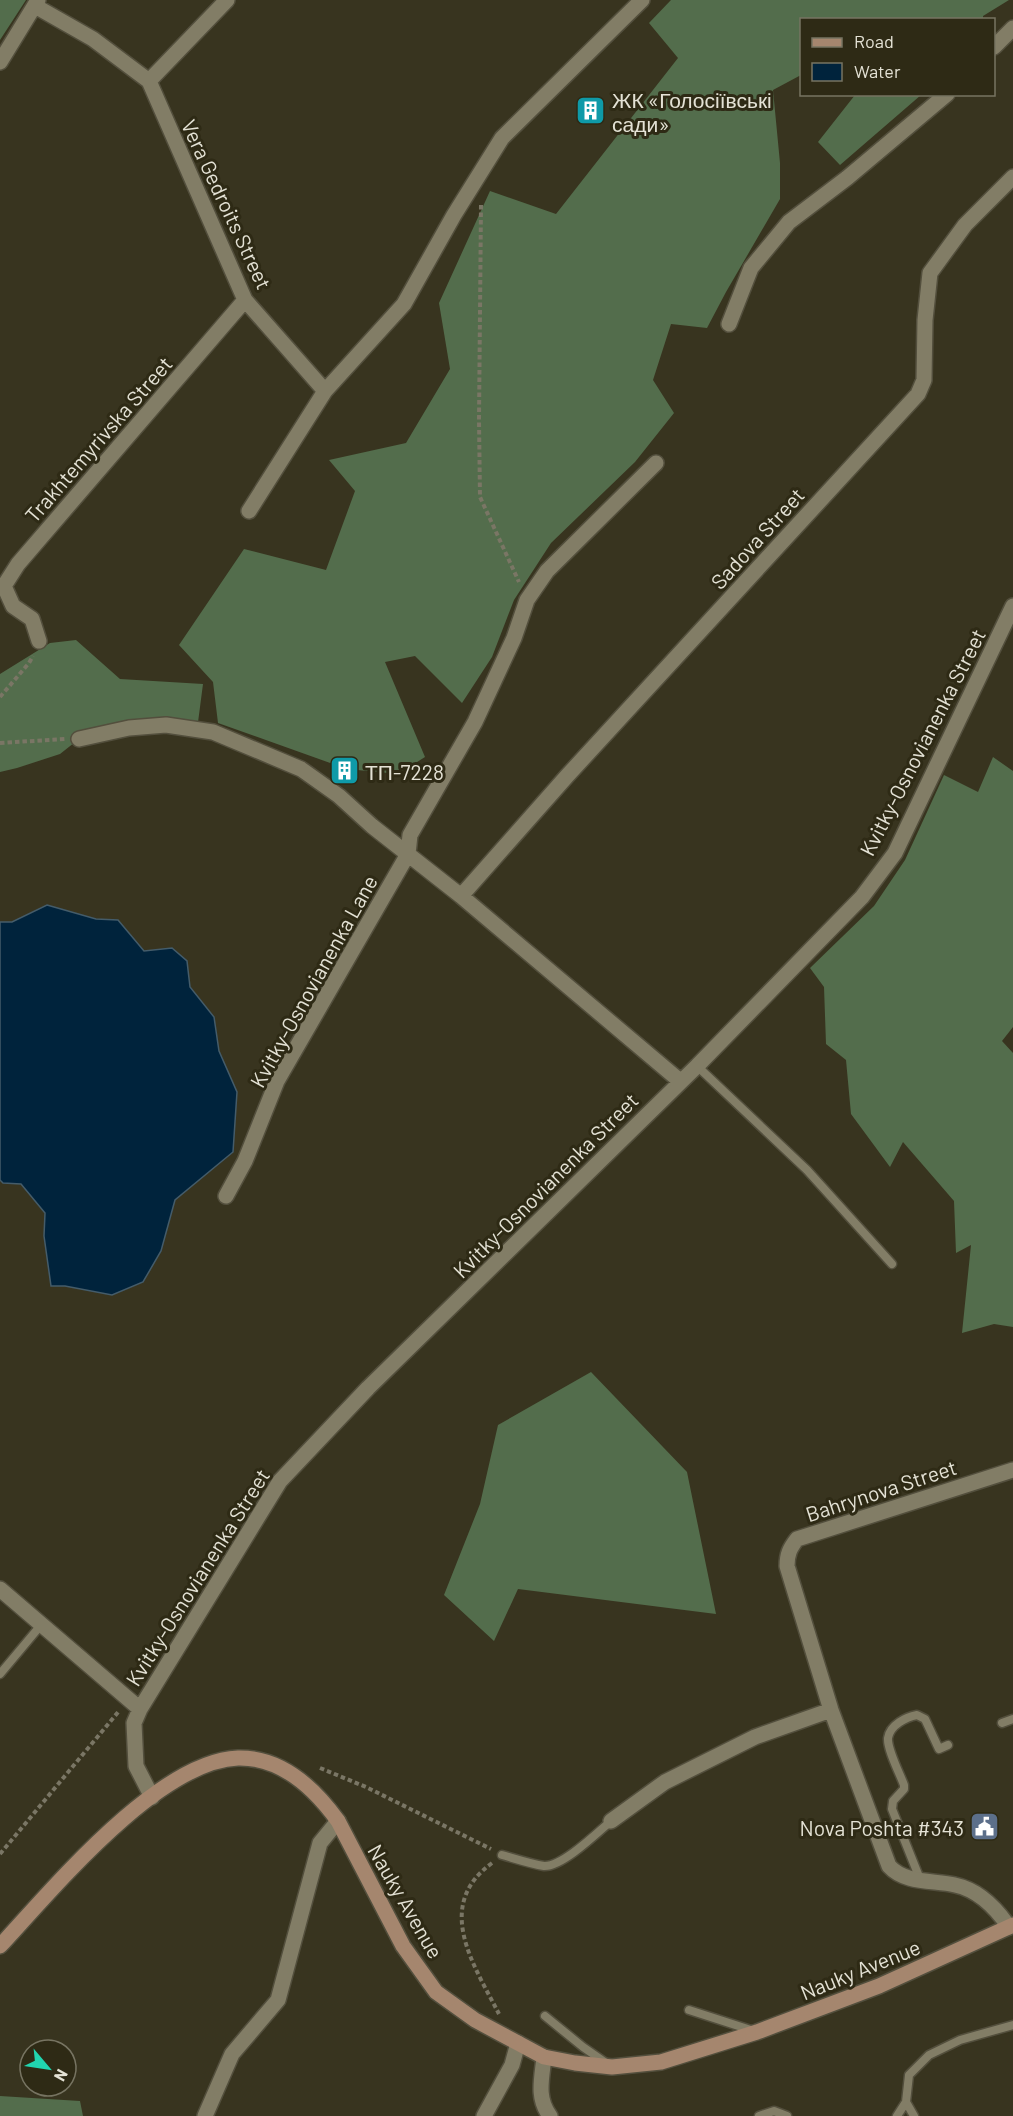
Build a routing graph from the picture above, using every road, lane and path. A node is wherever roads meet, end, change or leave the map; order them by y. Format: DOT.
graph roads {
  1 [pos="227,0"];
  2 [pos="642,0"];
  3 [pos="36,3"];
  4 [pos="1013,28"];
  5 [pos="995,45"];
  6 [pos="0,62"];
  7 [pos="150,81"];
  8 [pos="945,96"];
  9 [pos="481,171"];
  10 [pos="1013,177"];
  11 [pos="245,300"];
  12 [pos="729,324"];
  13 [pos="326,391"];
  14 [pos="656,463"];
  15 [pos="249,511"];
  16 [pos="527,600"];
  17 [pos="1013,606"];
  18 [pos="39,641"];
  19 [pos="0,697"];
  20 [pos="79,739"];
  21 [pos="0,743"];
  22 [pos="408,854"];
  23 [pos="461,896"];
  24 [pos="697,1065"];
  25 [pos="680,1081"];
  26 [pos="226,1196"];
  27 [pos="892,1264"];
  28 [pos="1013,1470"];
  29 [pos="0,1589"];
  30 [pos="41,1624"];
  31 [pos="0,1674"];
  32 [pos="134,1704"];
  33 [pos="831,1710"];
  34 [pos="1013,1719"];
  35 [pos="1002,1723"];
  36 [pos="948,1745"];
  37 [pos="320,1768"];
  38 [pos="152,1797"];
  39 [pos="338,1821"];
  40 [pos="611,1821"];
  41 [pos="0,1854"];
  42 [pos="502,1855"];
  43 [pos="920,1879"];
  44 [pos="1011,1926"];
  45 [pos="0,1946"];
  46 [pos="689,2010"];
  47 [pos="545,2016"];
  48 [pos="1013,2025"];
  49 [pos="757,2032"];
  50 [pos="513,2040"];
  51 [pos="544,2057"];
  52 [pos="612,2067"];
  53 [pos="906,2102"];
  54 [pos="205,2116"];
  55 [pos="484,2116"];
  56 [pos="550,2116"];
  57 [pos="759,2116"];
  58 [pos="787,2116"];
  59 [pos="897,2116"];
  60 [pos="914,2116"];
  1 -- 7 [label="street"];
  2 -- 9 [label="street"];
  3 -- 6 [label="street"];
  3 -- 7 [label="street"];
  4 -- 5 [label="street"];
  7 -- 11 [label="street, Vera Gedroits Street"];
  8 -- 12 [label="street"];
  9 -- 13 [label="street"];
  9 -- 16 [label="path"];
  10 -- 23 [label="street, Sadova Street"];
  11 -- 13 [label="street, Vera Gedroits Street"];
  11 -- 18 [label="street, Trakhtemyrivska Street"];
  13 -- 15 [label="street"];
  14 -- 16 [label="street, Kvitky-Osnovianenka Lane"];
  16 -- 22 [label="street, Kvitky-Osnovianenka Lane"];
  17 -- 24 [label="street, Kvitky-Osnovianenka Street"];
  18 -- 19 [label="path"];
  20 -- 21 [label="path"];
  20 -- 22 [label="street"];
  22 -- 23 [label="street"];
  22 -- 26 [label="street, Kvitky-Osnovianenka Lane"];
  23 -- 25 [label="street"];
  24 -- 25 [label="street, Kvitky-Osnovianenka Street"];
  24 -- 27 [label="lane"];
  25 -- 32 [label="street, Kvitky-Osnovianenka Street"];
  28 -- 33 [label="street, Bahrynova Street"];
  29 -- 30 [label="street"];
  30 -- 31 [label="lane"];
  30 -- 32 [label="street"];
  32 -- 38 [label="street, Kvitky-Osnovianenka Street"];
  32 -- 41 [label="path"];
  33 -- 40 [label="street"];
  33 -- 43 [label="street, Bahrynova Street"];
  34 -- 35 [label="lane"];
  36 -- 43 [label="lane"];
  37 -- 42 [label="path"];
  38 -- 39 [label="main road, Nauky Avenue"];
  38 -- 45 [label="main road, Nauky Avenue"];
  39 -- 50 [label="main road, Nauky Avenue"];
  39 -- 54 [label="street"];
  40 -- 42 [label="lane"];
  42 -- 50 [label="path"];
  43 -- 44 [label="street, Bahrynova Street"];
  44 -- 49 [label="main road, Nauky Avenue"];
  46 -- 49 [label="lane"];
  47 -- 52 [label="lane"];
  48 -- 53 [label="lane"];
  49 -- 52 [label="main road, Nauky Avenue"];
  50 -- 51 [label="main road, Nauky Avenue"];
  50 -- 55 [label="street"];
  51 -- 52 [label="main road, Nauky Avenue"];
  51 -- 56 [label="street"];
  53 -- 59 [label="lane"];
  53 -- 60 [label="lane"];
  57 -- 58 [label="lane"];
}
